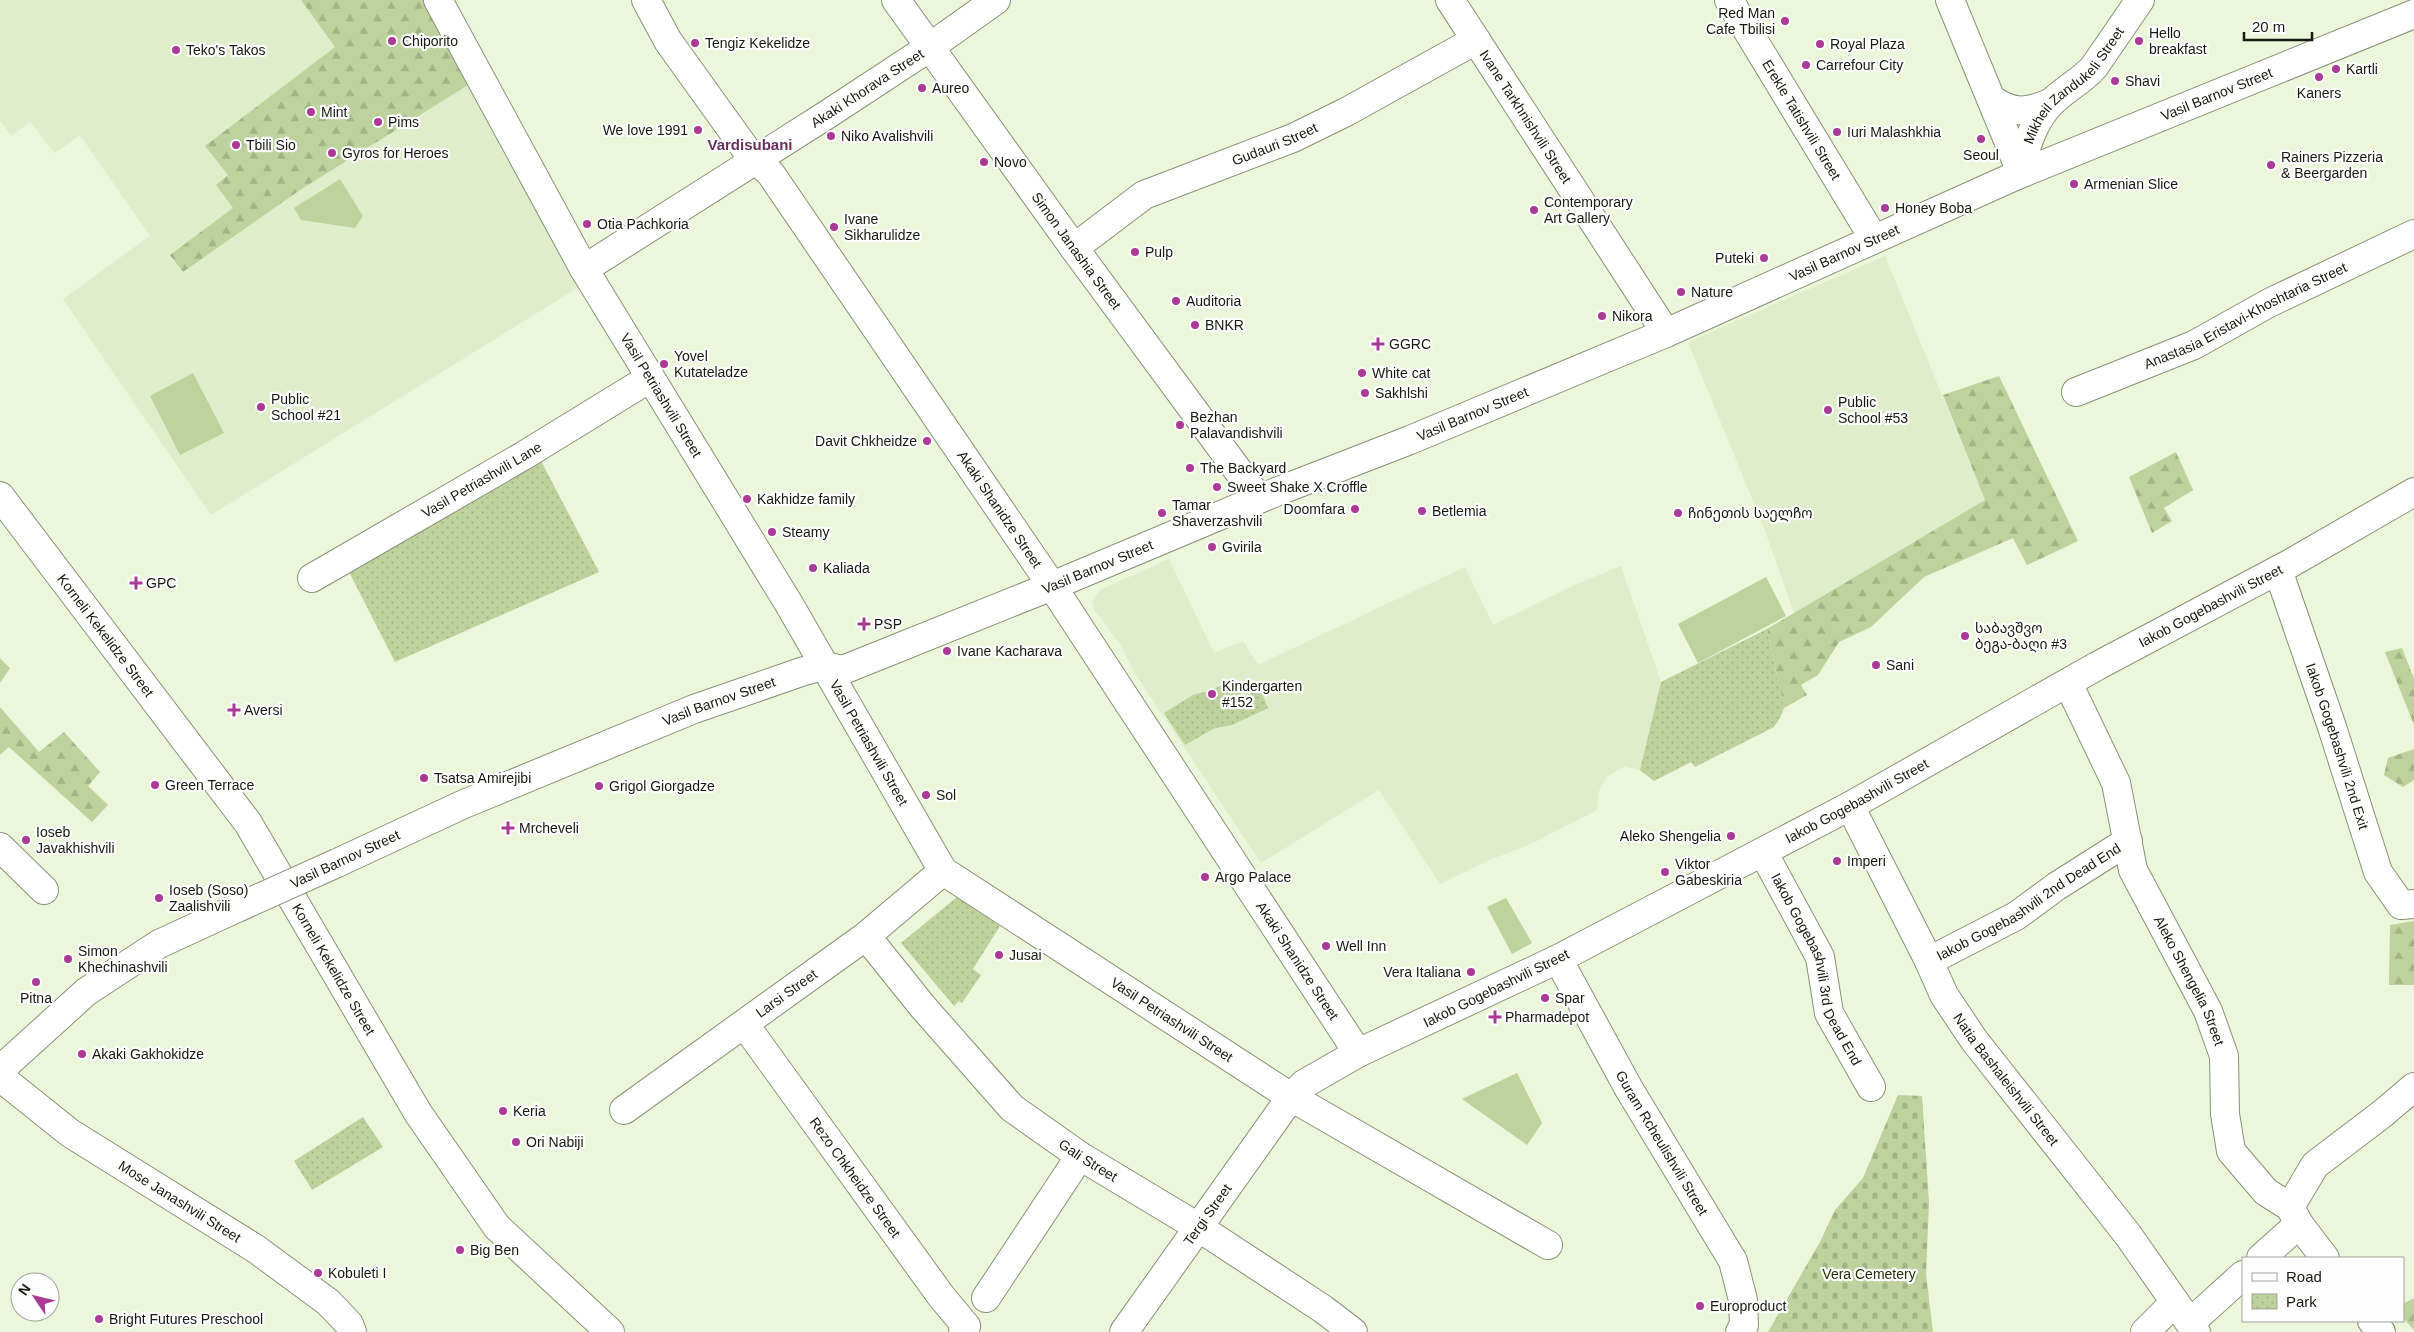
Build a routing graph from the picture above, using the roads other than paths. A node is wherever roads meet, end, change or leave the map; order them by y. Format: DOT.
graph roads {
  1 [pos="438,0"];
  2 [pos="646,0"];
  3 [pos="896,0"];
  4 [pos="996,0"];
  5 [pos="1450,0"];
  6 [pos="1729,0"];
  7 [pos="1950,0"];
  8 [pos="2140,0"];
  9 [pos="2414,14"];
  10 [pos="1476,40"];
  11 [pos="930,47"];
  12 [pos="1991,99"];
  13 [pos="2050,103"];
  14 [pos="756,160"];
  15 [pos="2017,172"];
  16 [pos="2414,234"];
  17 [pos="1874,240"];
  18 [pos="1074,248"];
  19 [pos="584,269"];
  20 [pos="1666,332"];
  21 [pos="650,378"];
  22 [pos="2076,392"];
  23 [pos="0,496"];
  24 [pos="2412,497"];
  25 [pos="1258,499"];
  26 [pos="2278,570"];
  27 [pos="312,578"];
  28 [pos="1052,586"];
  29 [pos="824,666"];
  30 [pos="2068,683"];
  31 [pos="1850,806"];
  32 [pos="2128,841"];
  33 [pos="0,848"];
  34 [pos="1763,852"];
  35 [pos="943,871"];
  36 [pos="44,890"];
  37 [pos="2414,904"];
  38 [pos="866,936"];
  39 [pos="1558,959"];
  40 [pos="1929,960"];
  41 [pos="745,1025"];
  42 [pos="1358,1053"];
  43 [pos="0,1070"];
  44 [pos="0,1077"];
  45 [pos="1871,1087"];
  46 [pos="2414,1087"];
  47 [pos="1291,1097"];
  48 [pos="624,1110"];
  49 [pos="1080,1156"];
  50 [pos="2295,1215"];
  51 [pos="1198,1227"];
  52 [pos="1548,1245"];
  53 [pos="2262,1257"];
  54 [pos="2324,1257"];
  55 [pos="2242,1276"];
  56 [pos="986,1298"];
  57 [pos="2187,1319"];
  58 [pos="965,1329"];
  59 [pos="352,1332"];
  60 [pos="610,1332"];
  61 [pos="1124,1332"];
  62 [pos="1353,1332"];
  63 [pos="1740,1332"];
  64 [pos="2145,1332"];
  1 -- 19 [label="street, Vasil Petriashvili Street"];
  2 -- 14 [label="street, Akaki Shanidze Street"];
  3 -- 11 [label="street, Simon Janashia Street"];
  4 -- 11 [label="street, Akaki Khorava Street"];
  5 -- 10 [label="street, Ivane Tarkhnishvili Street"];
  6 -- 17 [label="street, Erekle Tatishvili Street"];
  7 -- 12 [label="street"];
  8 -- 13 [label="street, Mikheil Zandukeli Street"];
  9 -- 15 [label="street, Vasil Barnov Street"];
  10 -- 18 [label="street, Gudauri Street"];
  10 -- 20 [label="street, Ivane Tarkhnishvili Street"];
  11 -- 14 [label="street, Akaki Khorava Street"];
  11 -- 18 [label="street, Simon Janashia Street"];
  12 -- 13 [label="street"];
  12 -- 15 [label="street"];
  13 -- 15 [label="street, Mikheil Zandukeli Street"];
  14 -- 19 [label="street, Akaki Khorava Street"];
  14 -- 28 [label="street, Akaki Shanidze Street"];
  15 -- 17 [label="street, Vasil Barnov Street"];
  16 -- 22 [label="street, Anastasia Eristavi-Khoshtaria Street"];
  17 -- 20 [label="street, Vasil Barnov Street"];
  18 -- 25 [label="street, Simon Janashia Street"];
  19 -- 21 [label="street, Vasil Petriashvili Street"];
  20 -- 25 [label="street, Vasil Barnov Street"];
  21 -- 27 [label="street, Vasil Petriashvili Lane"];
  21 -- 29 [label="street, Vasil Petriashvili Street"];
  23 -- 60 [label="street, Korneli Kekelidze Street"];
  24 -- 26 [label="street, Iakob Gogebashvili Street"];
  25 -- 28 [label="street, Vasil Barnov Street"];
  26 -- 30 [label="street, Iakob Gogebashvili Street"];
  26 -- 37 [label="street, Iakob Gogebashvili 2nd Exit"];
  28 -- 29 [label="street, Vasil Barnov Street"];
  28 -- 42 [label="street, Akaki Shanidze Street"];
  29 -- 35 [label="street, Vasil Petriashvili Street"];
  29 -- 43 [label="street, Vasil Barnov Street, bridge"];
  30 -- 31 [label="street, Iakob Gogebashvili Street"];
  30 -- 32 [label="street, Aleko Shengelia Street"];
  31 -- 34 [label="street, Iakob Gogebashvili Street"];
  31 -- 40 [label="street, Natia Bashaleishvili Street"];
  32 -- 40 [label="street, Iakob Gogebashvili 2nd Dead End"];
  32 -- 50 [label="street, Aleko Shengelia Street"];
  33 -- 36 [label="street"];
  34 -- 39 [label="street, Iakob Gogebashvili Street"];
  34 -- 45 [label="street, Iakob Gogebashvili 3rd Dead End"];
  35 -- 38 [label="street, Larsi Street"];
  35 -- 47 [label="street, Vasil Petriashvili Street"];
  38 -- 41 [label="street, Larsi Street"];
  38 -- 49 [label="street, Gali Street"];
  39 -- 42 [label="street, Iakob Gogebashvili Street"];
  39 -- 63 [label="street, Guram Rcheulishvili Street"];
  40 -- 57 [label="street, Natia Bashaleishvili Street"];
  41 -- 48 [label="street, Larsi Street"];
  41 -- 58 [label="street, Rezo Chkheidze Street"];
  42 -- 47 [label="street, Iakob Gogebashvili Street"];
  44 -- 59 [label="street, Mose Janashvili Street"];
  46 -- 50 [label="street"];
  47 -- 51 [label="street, Tergi Street"];
  47 -- 52 [label="street, Vasil Petriashvili Street"];
  49 -- 51 [label="street, Gali Street"];
  49 -- 56 [label="street"];
  50 -- 53 [label="street"];
  50 -- 54 [label="street, Aleko Shengelia Street"];
  51 -- 61 [label="street, Tergi Street"];
  51 -- 62 [label="street, Gali Street"];
  55 -- 57 [label="street"];
  57 -- 64 [label="street"];
}
